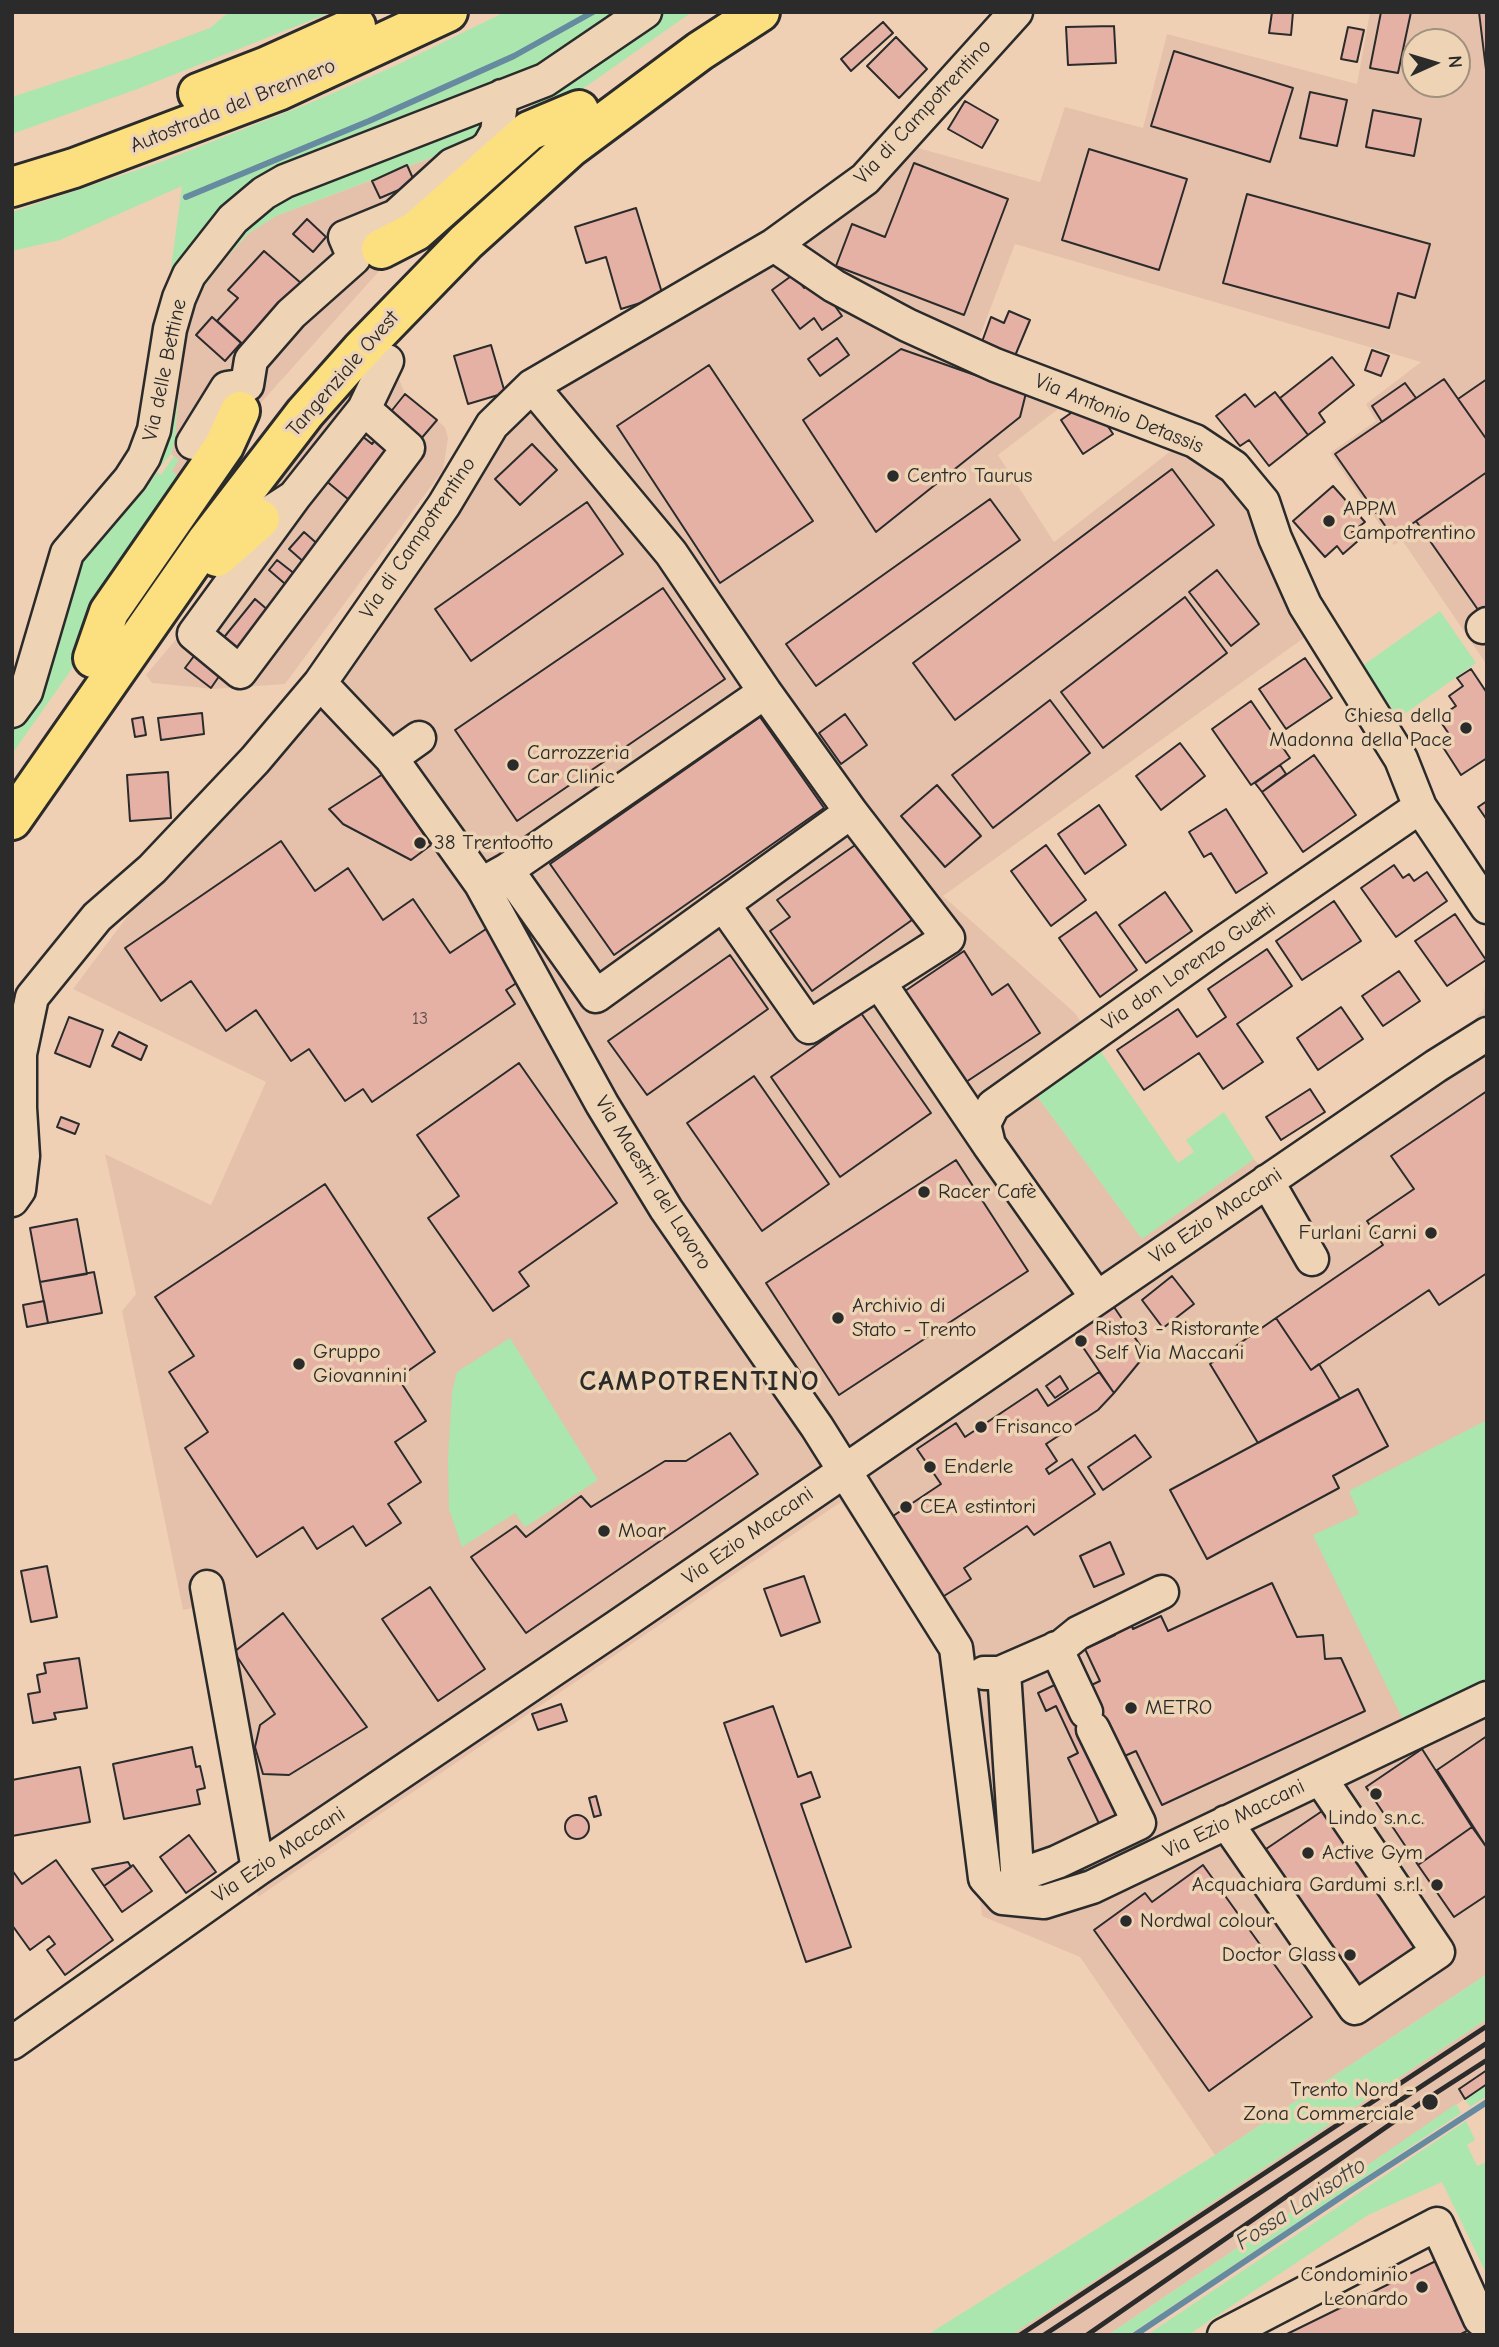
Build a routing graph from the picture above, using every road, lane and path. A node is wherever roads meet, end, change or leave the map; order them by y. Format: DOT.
graph roads {
  1 [pos="386,12"];
  2 [pos="448,12"];
  3 [pos="645,12"];
  4 [pos="717,12"];
  5 [pos="760,12"];
  6 [pos="1016,12"];
  7 [pos="502,96"];
  8 [pos="579,110"];
  9 [pos="571,147"];
  10 [pos="12,161"];
  11 [pos="12,187"];
  12 [pos="774,245"];
  13 [pos="367,254"];
  14 [pos="387,361"];
  15 [pos="532,386"];
  16 [pos="243,398"];
  17 [pos="364,409"];
  18 [pos="193,443"];
  19 [pos="294,497"];
  20 [pos="260,519"];
  21 [pos="103,666"];
  22 [pos="320,683"];
  23 [pos="765,692"];
  24 [pos="12,711"];
  25 [pos="419,738"];
  26 [pos="390,758"];
  27 [pos="12,776"];
  28 [pos="1420,807"];
  29 [pos="851,812"];
  30 [pos="12,820"];
  31 [pos="1472,863"];
  32 [pos="494,877"];
  33 [pos="723,904"];
  34 [pos="1487,907"];
  35 [pos="879,982"];
  36 [pos="1487,1034"];
  37 [pos="989,1145"];
  38 [pos="1267,1181"];
  39 [pos="12,1200"];
  40 [pos="1312,1259"];
  41 [pos="1097,1298"];
  42 [pos="848,1478"];
  43 [pos="207,1587"];
  44 [pos="1162,1592"];
  45 [pos="1056,1648"];
  46 [pos="1004,1672"];
  47 [pos="960,1674"];
  48 [pos="1487,1698"];
  49 [pos="1320,1778"];
  50 [pos="1226,1822"];
  51 [pos="258,1869"];
  52 [pos="12,2043"];
  53 [pos="1487,2324"];
  54 [pos="1224,2335"];
  1 -- 10 [label="highway, Autostrada del Brennero"];
  2 -- 11 [label="highway, Autostrada del Brennero"];
  3 -- 7 [label="street, Via delle Bettine"];
  4 -- 8 [label="highway, Tangenziale Ovest"];
  5 -- 9 [label="highway, Tangenziale Ovest"];
  6 -- 12 [label="street, Via di Campotrentino"];
  7 -- 13 [label="street"];
  7 -- 24 [label="street, Via delle Bettine"];
  8 -- 13 [label="highway"];
  8 -- 21 [label="highway, Tangenziale Ovest"];
  9 -- 14 [label="highway"];
  9 -- 21 [label="highway, Tangenziale Ovest"];
  12 -- 15 [label="street, Via di Campotrentino"];
  12 -- 28 [label="street, Via Antonio Detassis"];
  13 -- 16 [label="street"];
  14 -- 17 [label="street"];
  15 -- 22 [label="street, Via di Campotrentino"];
  15 -- 23 [label="street"];
  16 -- 18 [label="street"];
  16 -- 21 [label="highway"];
  17 -- 19 [label="street"];
  17 -- 19 [label="street"];
  19 -- 20 [label="street"];
  20 -- 21 [label="highway"];
  21 -- 27 [label="highway, Tangenziale Ovest"];
  21 -- 30 [label="highway, Tangenziale Ovest"];
  22 -- 26 [label="street, Via Maestri del Lavoro"];
  22 -- 39 [label="street, Via di Campotrentino"];
  23 -- 29 [label="street"];
  23 -- 32 [label="street"];
  25 -- 26 [label="street"];
  26 -- 32 [label="street, Via Maestri del Lavoro"];
  28 -- 31 [label="street, Via Antonio Detassis"];
  28 -- 37 [label="street, Via don Lorenzo Guetti"];
  29 -- 33 [label="street"];
  29 -- 35 [label="street"];
  31 -- 34 [label="street, Via Antonio Detassis"];
  32 -- 33 [label="street"];
  32 -- 42 [label="street, Via Maestri del Lavoro"];
  33 -- 35 [label="street"];
  35 -- 37 [label="street"];
  36 -- 38 [label="street, Via Ezio Maccani"];
  37 -- 41 [label="street"];
  38 -- 40 [label="street"];
  38 -- 41 [label="street, Via Ezio Maccani"];
  41 -- 42 [label="street, Via Ezio Maccani"];
  42 -- 47 [label="street, Via Ezio Maccani"];
  42 -- 51 [label="street, Via Ezio Maccani"];
  43 -- 51 [label="street"];
  44 -- 45 [label="street"];
  45 -- 46 [label="street"];
  45 -- 46 [label="street"];
  46 -- 47 [label="street"];
  47 -- 50 [label="street, Via Ezio Maccani"];
  48 -- 49 [label="street, Via Ezio Maccani"];
  49 -- 50 [label="street, Via Ezio Maccani"];
  49 -- 50 [label="street"];
  51 -- 52 [label="street, Via Ezio Maccani"];
  53 -- 54 [label="street"];
}
